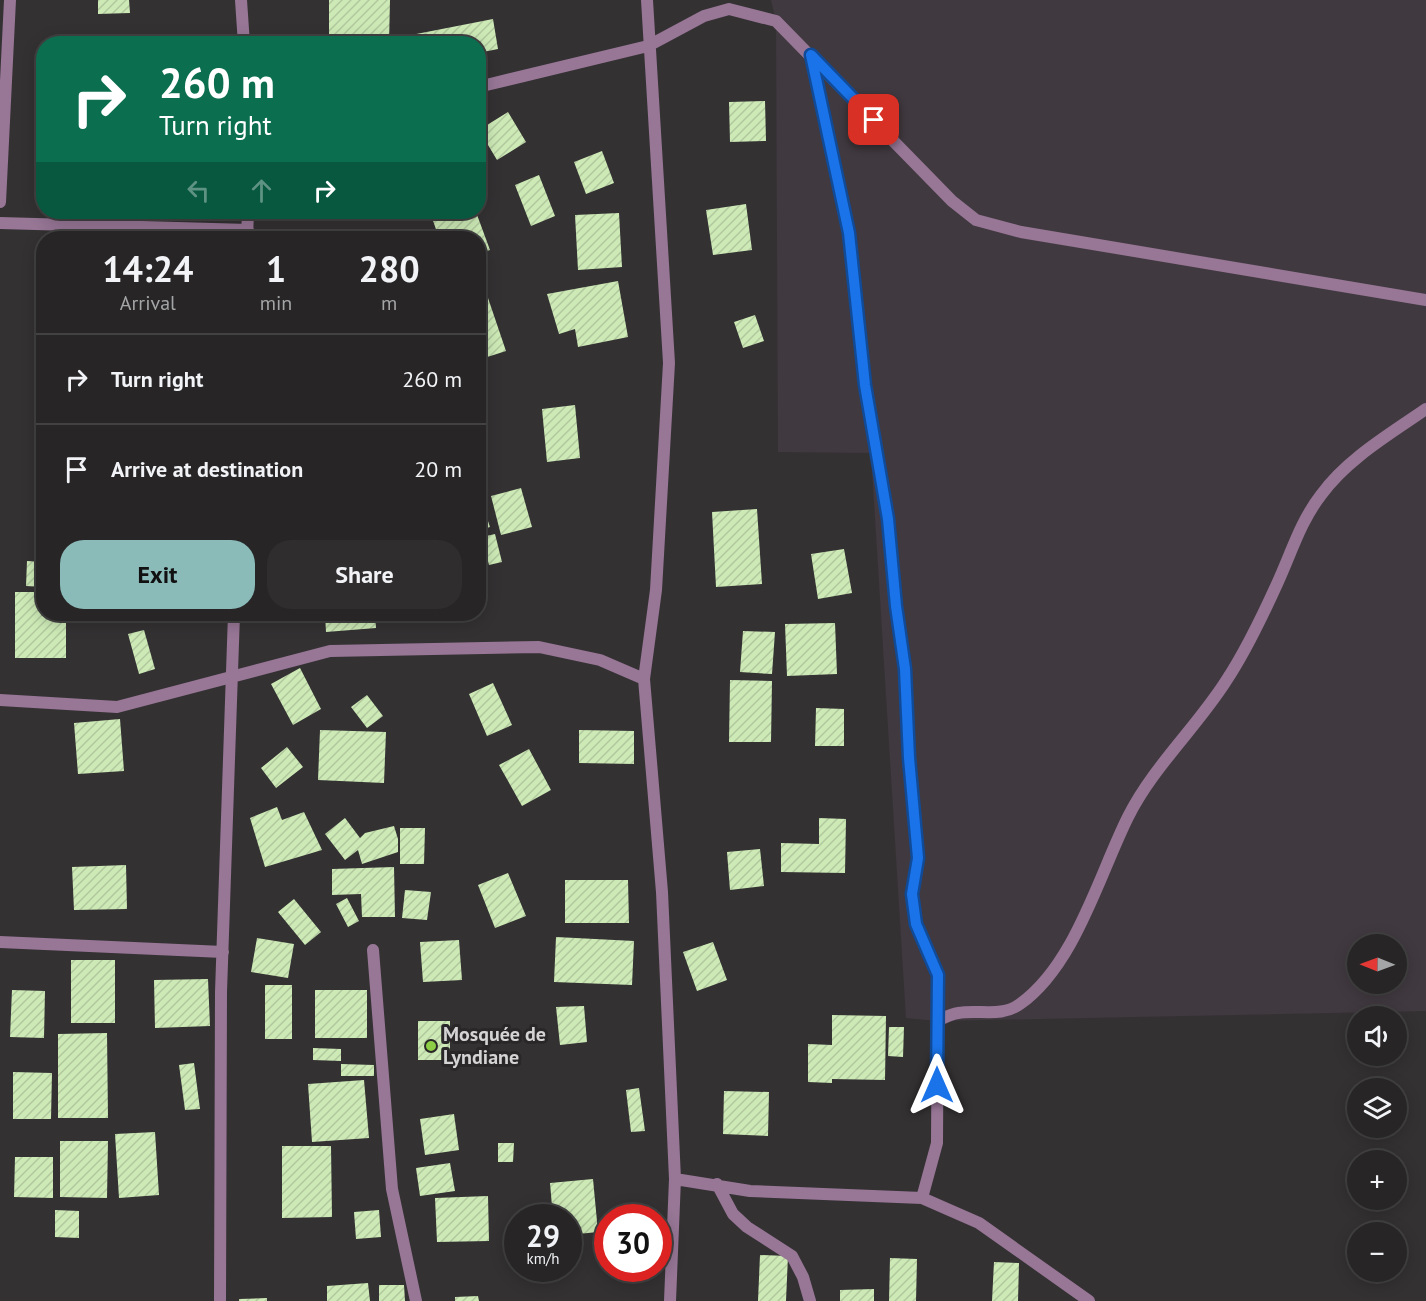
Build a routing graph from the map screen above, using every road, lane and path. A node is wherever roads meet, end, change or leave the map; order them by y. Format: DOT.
graph roads {
  1 [pos="10,0"];
  2 [pos="241,0"];
  3 [pos="647,0"];
  4 [pos="243,36"];
  5 [pos="648,46"];
  6 [pos="811,55"];
  7 [pos="486,85"];
  8 [pos="0,202"];
  9 [pos="0,224"];
  10 [pos="174,231"];
  11 [pos="1426,300"];
  12 [pos="1426,409"];
  13 [pos="234,621"];
  14 [pos="232,675"];
  15 [pos="644,679"];
  16 [pos="0,700"];
  17 [pos="0,942"];
  18 [pos="373,950"];
  19 [pos="224,952"];
  20 [pos="937,1021"];
  21 [pos="675,1179"];
  22 [pos="717,1184"];
  23 [pos="922,1198"];
  24 [pos="220,1301"];
  25 [pos="416,1301"];
  26 [pos="670,1301"];
  27 [pos="810,1301"];
  28 [pos="1089,1301"];
  1 -- 8 [label="street"];
  2 -- 4 [label="street"];
  3 -- 5 [label="street"];
  5 -- 6 [label="street"];
  5 -- 7 [label="street"];
  5 -- 15 [label="street"];
  6 -- 11 [label="street"];
  6 -- 20 [label="street"];
  9 -- 10 [label="street"];
  12 -- 20 [label="street"];
  13 -- 14 [label="street"];
  14 -- 15 [label="street"];
  14 -- 16 [label="street"];
  14 -- 19 [label="street"];
  15 -- 21 [label="street"];
  17 -- 19 [label="street"];
  18 -- 25 [label="street"];
  19 -- 24 [label="street"];
  20 -- 23 [label="street"];
  21 -- 22 [label="street"];
  21 -- 26 [label="street"];
  22 -- 23 [label="street"];
  22 -- 27 [label="street"];
  23 -- 28 [label="street"];
}
